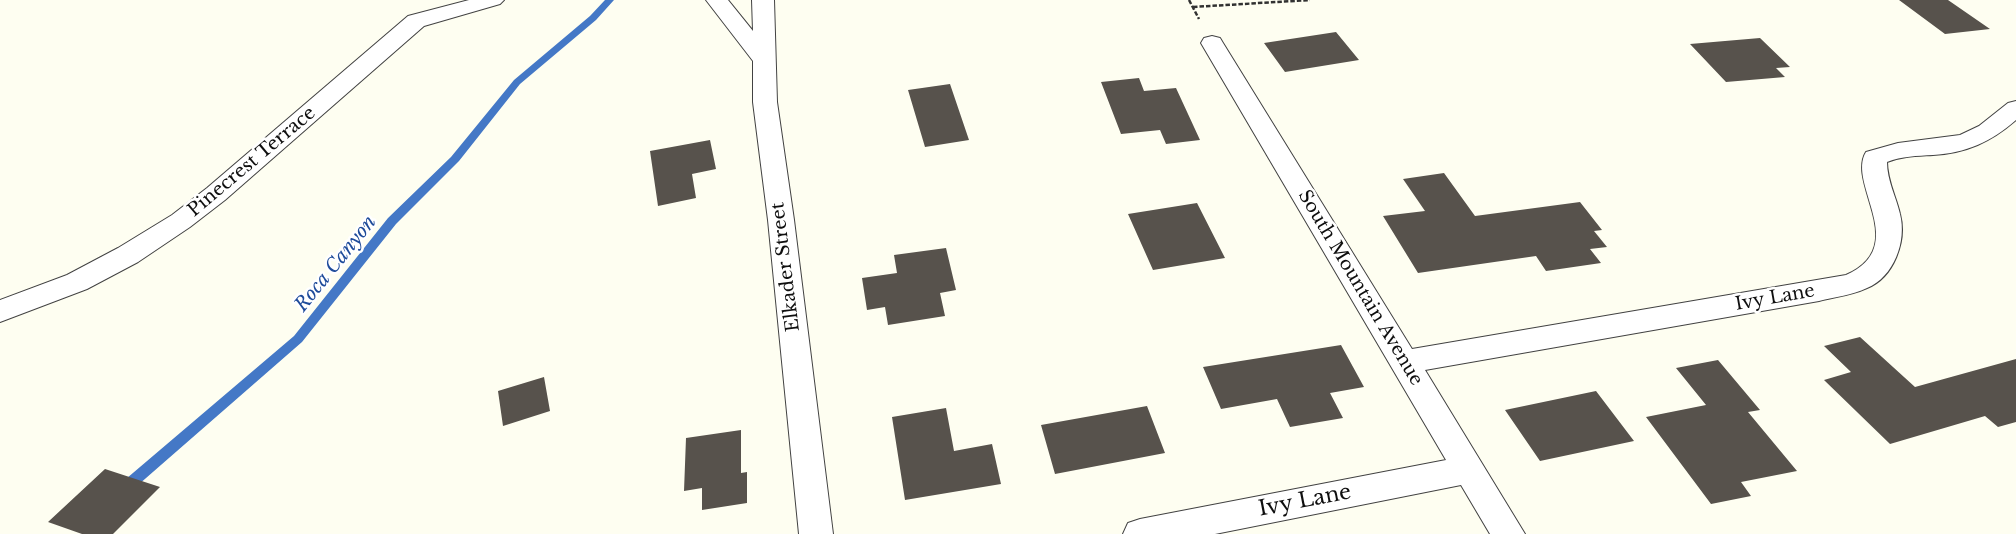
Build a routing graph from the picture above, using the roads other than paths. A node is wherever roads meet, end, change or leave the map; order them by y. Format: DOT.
graph roads {
  1 [pos="493,0"];
  2 [pos="717,0"];
  3 [pos="763,0"];
  4 [pos="1212,43"];
  5 [pos="764,60"];
  6 [pos="2016,108"];
  7 [pos="0,311"];
  8 [pos="1404,362"];
  9 [pos="1470,469"];
  10 [pos="816,534"];
  11 [pos="1140,534"];
  12 [pos="1508,534"];
  1 -- 7 [label="street, Pinecrest Terrace"];
  2 -- 5 [label="street"];
  3 -- 5 [label="street, Elkader Street"];
  4 -- 8 [label="street, South Mountain Avenue"];
  5 -- 10 [label="street, Elkader Street"];
  6 -- 8 [label="street, Ivy Lane"];
  8 -- 9 [label="street, South Mountain Avenue"];
  9 -- 11 [label="street, Ivy Lane"];
  9 -- 12 [label="street, South Mountain Avenue"];
}
